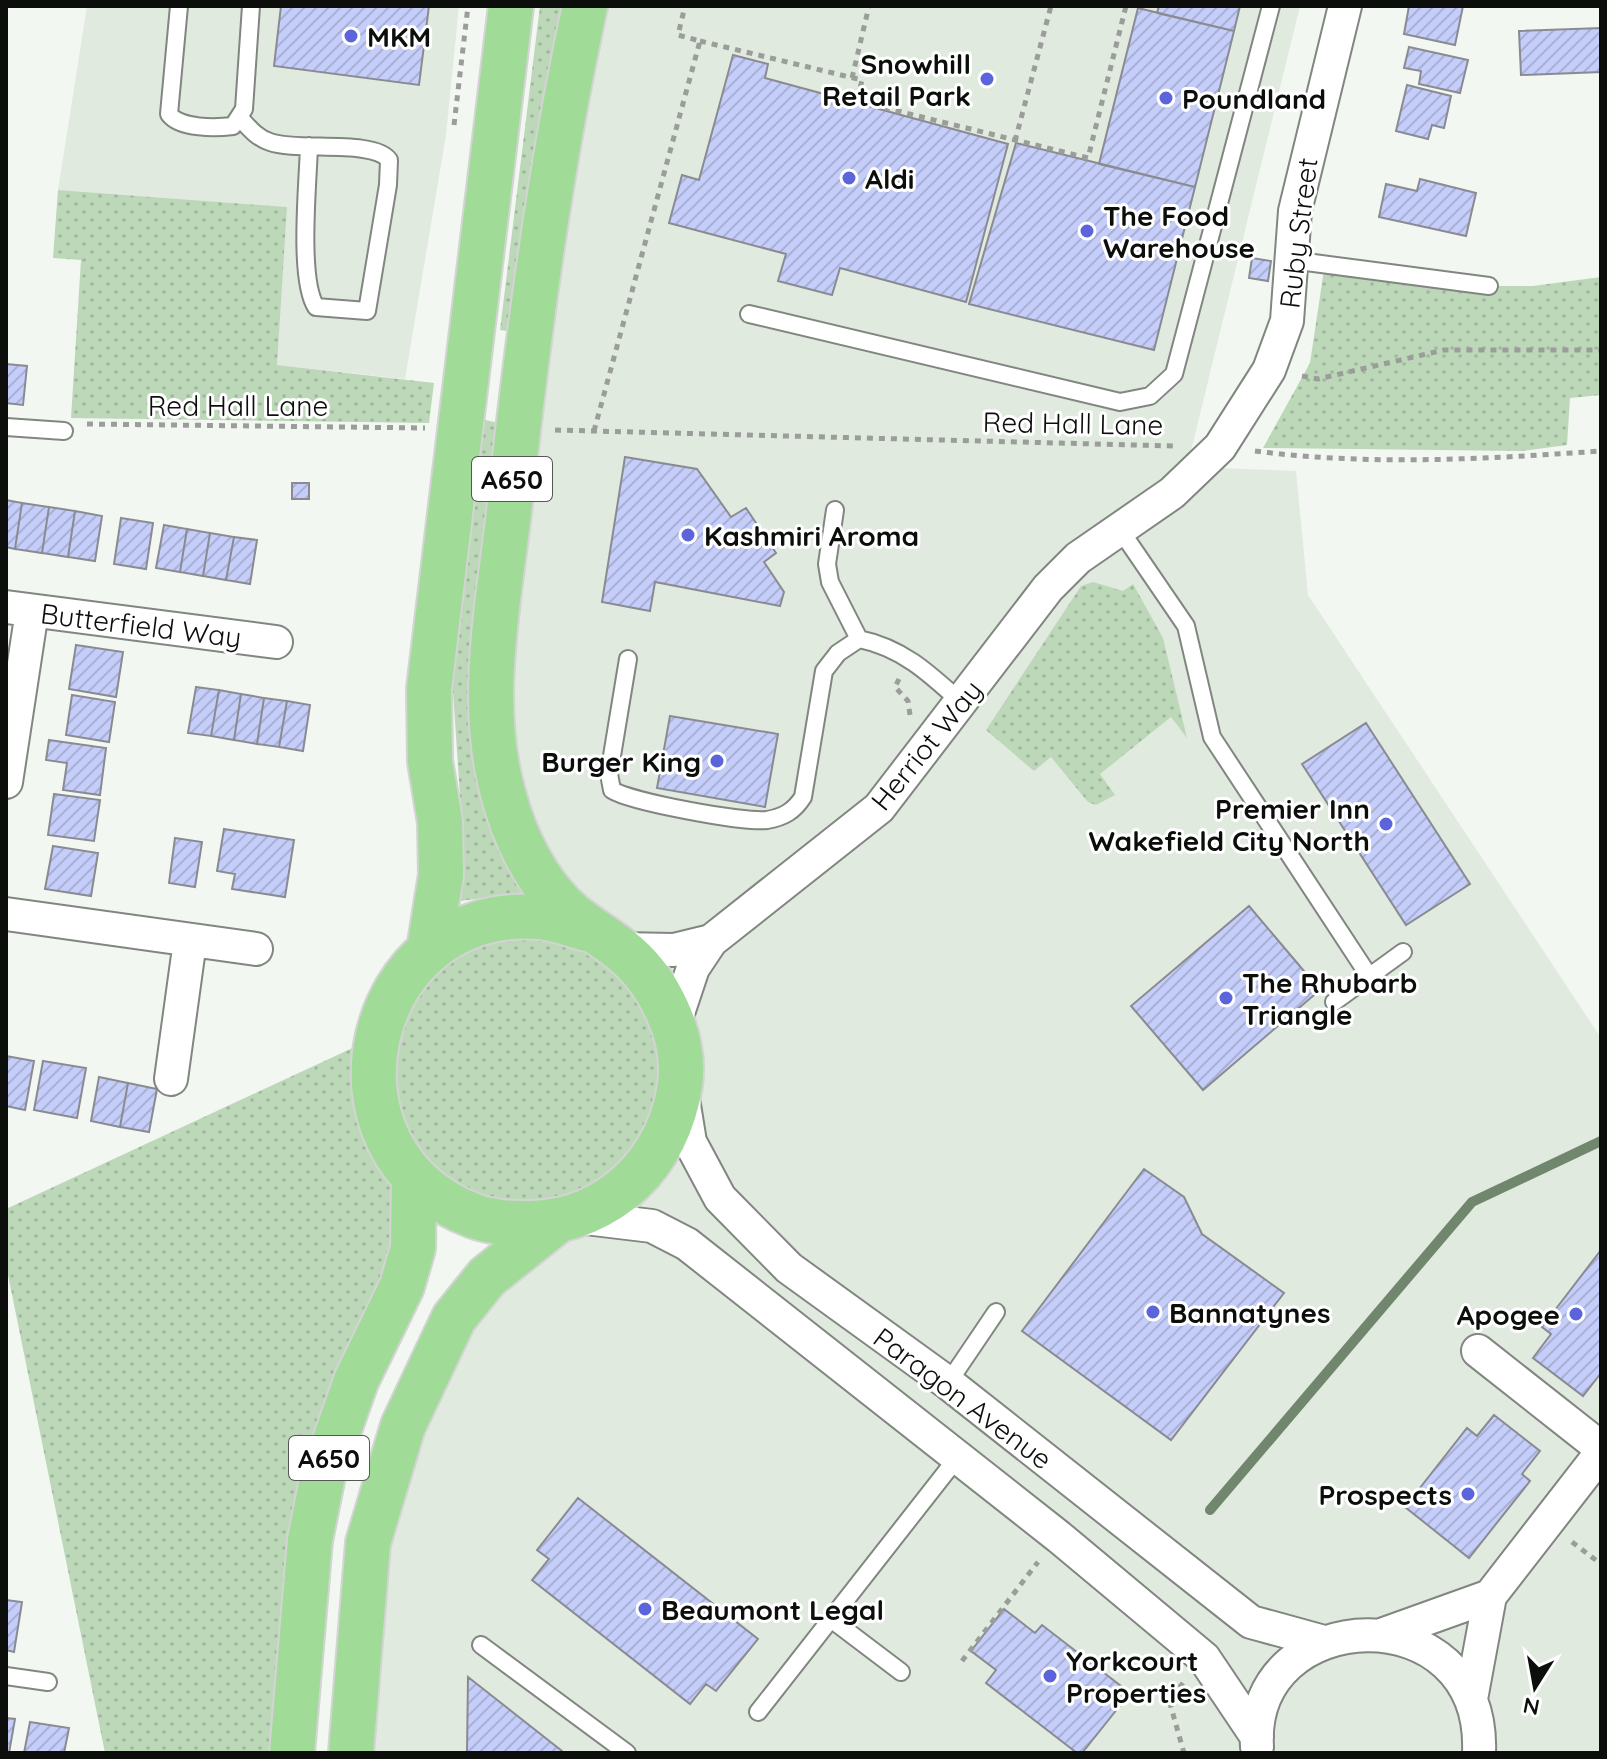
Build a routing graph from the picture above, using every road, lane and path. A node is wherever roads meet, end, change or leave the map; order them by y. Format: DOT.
graph roads {
  1 [pos="179,6"];
  2 [pos="251,6"];
  3 [pos="585,6"];
  4 [pos="685,6"];
  5 [pos="869,6"];
  6 [pos="1051,6"];
  7 [pos="1126,6"];
  8 [pos="1271,6"];
  9 [pos="1345,6"];
  10 [pos="508,15"];
  11 [pos="700,41"];
  12 [pos="852,78"];
  13 [pos="240,118"];
  14 [pos="1015,141"];
  15 [pos="309,146"];
  16 [pos="1291,260"];
  17 [pos="1489,286"];
  18 [pos="749,314"];
  19 [pos="1601,350"];
  20 [pos="1269,370"];
  21 [pos="6,427"];
  22 [pos="70,427"];
  23 [pos="434,429"];
  24 [pos="543,430"];
  25 [pos="594,431"];
  26 [pos="1220,447"];
  27 [pos="1601,451"];
  28 [pos="835,510"];
  29 [pos="1121,531"];
  30 [pos="19,609"];
  31 [pos="859,639"];
  32 [pos="276,642"];
  33 [pos="628,659"];
  34 [pos="912,659"];
  35 [pos="963,704"];
  36 [pos="909,722"];
  37 [pos="6,782"];
  38 [pos="6,914"];
  39 [pos="604,939"];
  40 [pos="190,941"];
  41 [pos="711,941"];
  42 [pos="256,949"];
  43 [pos="429,950"];
  44 [pos="1403,952"];
  45 [pos="1369,976"];
  46 [pos="1334,1002"];
  47 [pos="674,1025"];
  48 [pos="171,1079"];
  49 [pos="680,1082"];
  50 [pos="414,1177"];
  51 [pos="566,1219"];
  52 [pos="996,1312"];
  53 [pos="1478,1351"];
  54 [pos="948,1383"];
  55 [pos="1601,1451"];
  56 [pos="957,1458"];
  57 [pos="1059,1537"];
  58 [pos="1490,1596"];
  59 [pos="831,1619"];
  60 [pos="1384,1634"];
  61 [pos="1324,1642"];
  62 [pos="481,1645"];
  63 [pos="1204,1658"];
  64 [pos="962,1661"];
  65 [pos="901,1672"];
  66 [pos="6,1676"];
  67 [pos="48,1682"];
  68 [pos="1471,1699"];
  69 [pos="758,1712"];
  70 [pos="1257,1745"];
  71 [pos="292,1753"];
  72 [pos="351,1753"];
  73 [pos="627,1753"];
  74 [pos="1184,1753"];
  75 [pos="1479,1753"];
  1 -- 13 [label="lane"];
  2 -- 13 [label="lane"];
  3 -- 39 [label="highway, A650"];
  4 -- 11 [label="path"];
  5 -- 12 [label="path"];
  6 -- 14 [label="path"];
  7 -- 14 [label="path"];
  8 -- 18 [label="lane"];
  9 -- 16 [label="street, Ruby Street"];
  10 -- 43 [label="highway, A650"];
  11 -- 12 [label="path"];
  11 -- 25 [label="path"];
  12 -- 14 [label="path"];
  13 -- 15 [label="lane"];
  15 -- 15 [label="lane"];
  16 -- 17 [label="lane"];
  16 -- 20 [label="street, Ruby Street"];
  19 -- 20 [label="path"];
  20 -- 26 [label="street, Ruby Street"];
  21 -- 22 [label="lane"];
  22 -- 23 [label="path, Red Hall Lane"];
  24 -- 25 [label="path, Red Hall Lane"];
  25 -- 26 [label="path, Red Hall Lane"];
  26 -- 27 [label="path, Red Hall Lane"];
  26 -- 29 [label="street, Herriot Way"];
  28 -- 31 [label="lane"];
  29 -- 35 [label="street, Herriot Way"];
  29 -- 45 [label="lane"];
  30 -- 32 [label="street, Butterfield Way"];
  30 -- 37 [label="street"];
  31 -- 33 [label="lane"];
  31 -- 34 [label="lane"];
  34 -- 35 [label="lane"];
  34 -- 36 [label="path"];
  35 -- 41 [label="street, Herriot Way"];
  38 -- 40 [label="street"];
  39 -- 41 [label="street, Herriot Way"];
  39 -- 43 [label="highway"];
  39 -- 47 [label="highway"];
  40 -- 42 [label="street"];
  40 -- 48 [label="street"];
  41 -- 47 [label="street, Herriot Way"];
  43 -- 50 [label="highway"];
  44 -- 45 [label="lane"];
  45 -- 46 [label="lane"];
  47 -- 49 [label="highway"];
  49 -- 51 [label="highway"];
  49 -- 54 [label="street, Paragon Avenue"];
  50 -- 51 [label="highway"];
  50 -- 71 [label="highway, A650"];
  51 -- 56 [label="street, Paragon Avenue"];
  51 -- 72 [label="highway, A650"];
  52 -- 54 [label="lane"];
  53 -- 55 [label="street"];
  54 -- 61 [label="street, Paragon Avenue"];
  55 -- 58 [label="street"];
  56 -- 57 [label="street, Paragon Avenue"];
  56 -- 59 [label="lane"];
  57 -- 63 [label="street, Paragon Avenue"];
  57 -- 64 [label="path"];
  58 -- 60 [label="street"];
  58 -- 68 [label="street"];
  59 -- 65 [label="lane"];
  59 -- 69 [label="lane"];
  60 -- 61 [label="street"];
  60 -- 68 [label="street"];
  61 -- 70 [label="street"];
  62 -- 73 [label="lane"];
  63 -- 70 [label="street, Paragon Avenue"];
  63 -- 74 [label="path"];
  66 -- 67 [label="lane"];
  68 -- 75 [label="street"];
}
